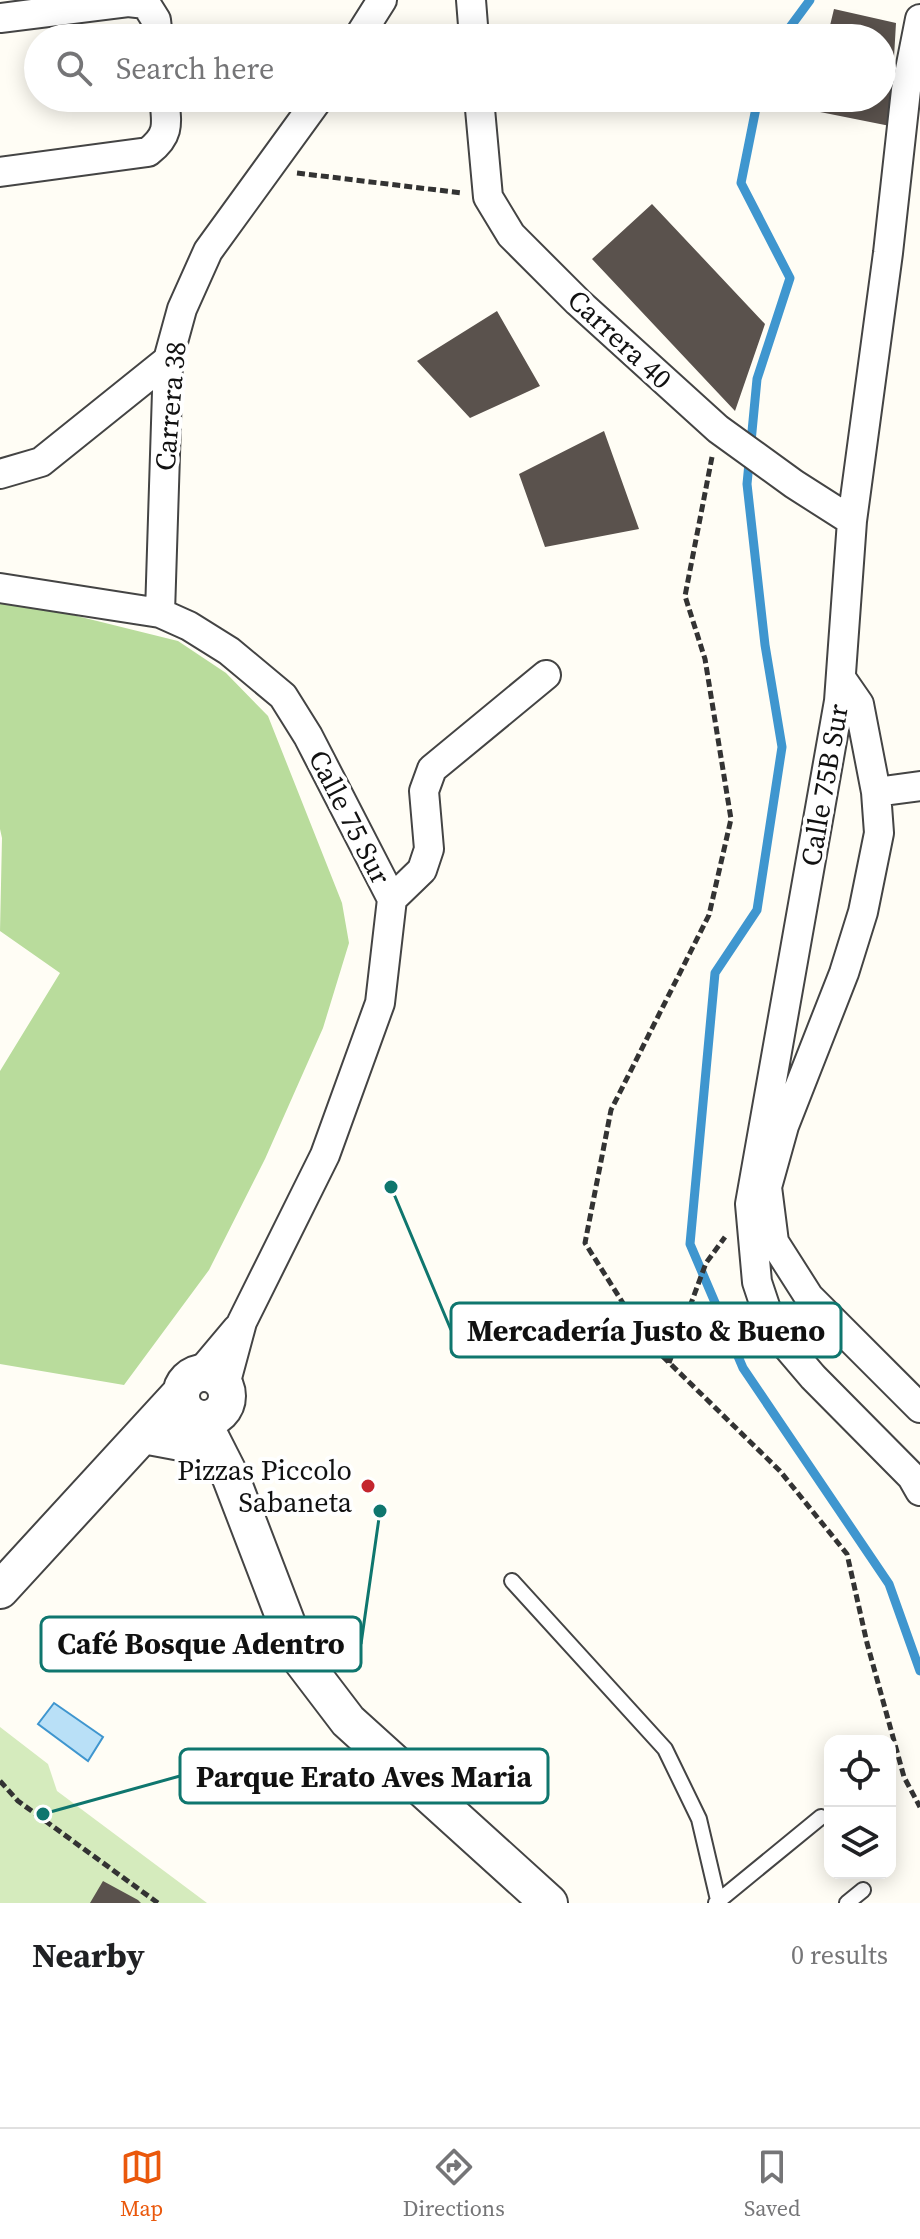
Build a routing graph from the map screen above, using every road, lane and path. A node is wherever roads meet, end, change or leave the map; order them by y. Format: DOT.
graph roads {
  1 [pos="382,0"];
  2 [pos="471,0"];
  3 [pos="0,18"];
  4 [pos="920,19"];
  5 [pos="156,24"];
  6 [pos="367,24"];
  7 [pos="473,24"];
  8 [pos="166,112"];
  9 [pos="309,112"];
  10 [pos="480,112"];
  11 [pos="0,172"];
  12 [pos="304,174"];
  13 [pos="443,191"];
  14 [pos="168,360"];
  15 [pos="728,436"];
  16 [pos="0,474"];
  17 [pos="852,521"];
  18 [pos="0,588"];
  19 [pos="685,596"];
  20 [pos="160,613"];
  21 [pos="546,675"];
  22 [pos="841,678"];
  23 [pos="920,786"];
  24 [pos="876,792"];
  25 [pos="392,899"];
  26 [pos="706,1263"];
  27 [pos="669,1363"];
  28 [pos="203,1399"];
  29 [pos="920,1408"];
  30 [pos="143,1440"];
  31 [pos="227,1470"];
  32 [pos="920,1491"];
  33 [pos="512,1581"];
  34 [pos="0,1590"];
  35 [pos="0,1781"];
  36 [pos="821,1817"];
  37 [pos="863,1890"];
  38 [pos="717,1902"];
  39 [pos="158,1903"];
  40 [pos="549,1903"];
  41 [pos="847,1903"];
  1 -- 6 [label="street"];
  2 -- 7 [label="street"];
  3 -- 5 [label="street"];
  4 -- 17 [label="street, Calle 75B Sur"];
  8 -- 11 [label="street"];
  9 -- 14 [label="street, Carrera 38"];
  10 -- 15 [label="street, Carrera 40"];
  12 -- 13 [label="path"];
  14 -- 16 [label="street"];
  14 -- 20 [label="street, Carrera 38"];
  15 -- 17 [label="street, Carrera 40"];
  15 -- 19 [label="path"];
  17 -- 22 [label="street, Calle 75B Sur"];
  18 -- 20 [label="street, Calle 75 Sur"];
  20 -- 25 [label="street, Calle 75 Sur"];
  21 -- 25 [label="street"];
  22 -- 24 [label="street"];
  22 -- 32 [label="street, Calle 75B Sur"];
  23 -- 24 [label="street"];
  24 -- 29 [label="street"];
  25 -- 28 [label="street, Calle 75 Sur"];
  26 -- 27 [label="path"];
  28 -- 30 [label="street"];
  28 -- 31 [label="street, Calle 75 Sur"];
  30 -- 31 [label="street"];
  30 -- 34 [label="street"];
  31 -- 40 [label="street, Calle 75 Sur"];
  33 -- 38 [label="lane"];
  35 -- 39 [label="path"];
  36 -- 38 [label="lane"];
  37 -- 41 [label="lane"];
}
